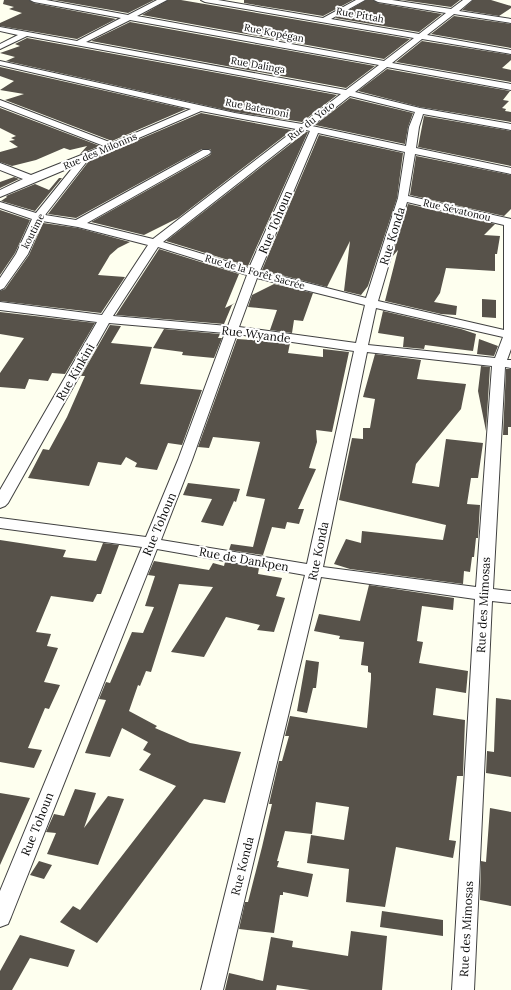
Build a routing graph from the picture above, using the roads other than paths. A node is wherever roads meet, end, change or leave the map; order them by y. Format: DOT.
graph roads {
  1 [pos="34,0"];
  2 [pos="163,0"];
  3 [pos="205,0"];
  4 [pos="253,0"];
  5 [pos="361,0"];
  6 [pos="378,0"];
  7 [pos="468,0"];
  8 [pos="242,5"];
  9 [pos="451,11"];
  10 [pos="129,16"];
  11 [pos="324,20"];
  12 [pos="511,21"];
  13 [pos="0,29"];
  14 [pos="26,34"];
  15 [pos="420,36"];
  16 [pos="78,43"];
  17 [pos="0,47"];
  18 [pos="511,52"];
  19 [pos="0,63"];
  20 [pos="386,65"];
  21 [pos="511,87"];
  22 [pos="347,93"];
  23 [pos="0,103"];
  24 [pos="200,108"];
  25 [pos="420,111"];
  26 [pos="511,127"];
  27 [pos="309,129"];
  28 [pos="112,146"];
  29 [pos="412,150"];
  30 [pos="206,152"];
  31 [pos="84,158"];
  32 [pos="0,166"];
  33 [pos="511,171"];
  34 [pos="31,179"];
  35 [pos="0,194"];
  36 [pos="404,198"];
  37 [pos="0,205"];
  38 [pos="38,217"];
  39 [pos="510,223"];
  40 [pos="78,224"];
  41 [pos="155,243"];
  42 [pos="253,273"];
  43 [pos="0,286"];
  44 [pos="371,303"];
  45 [pos="0,306"];
  46 [pos="105,319"];
  47 [pos="232,330"];
  48 [pos="511,335"];
  49 [pos="361,348"];
  50 [pos="505,364"];
  51 [pos="0,502"];
  52 [pos="0,524"];
  53 [pos="150,543"];
  54 [pos="314,571"];
  55 [pos="484,594"];
  56 [pos="511,597"];
  57 [pos="0,917"];
  58 [pos="212,990"];
  59 [pos="463,990"];
  1 -- 10 [label="street, Rue Kopégan"];
  2 -- 10 [label="street"];
  3 -- 8 [label="street, Rue Pittah"];
  4 -- 8 [label="street"];
  5 -- 11 [label="street"];
  6 -- 9 [label="street"];
  7 -- 9 [label="street, Rue du Yoto"];
  8 -- 11 [label="street, Rue Pittah"];
  9 -- 12 [label="street"];
  9 -- 15 [label="street, Rue du Yoto"];
  10 -- 16 [label="street"];
  10 -- 20 [label="street, Rue Kopégan"];
  11 -- 15 [label="street, Rue Pittah"];
  13 -- 14 [label="street, Rue Dalinga"];
  14 -- 16 [label="street, Rue Dalinga"];
  14 -- 17 [label="street"];
  15 -- 18 [label="street, Rue Pittah"];
  15 -- 20 [label="street, Rue du Yoto"];
  16 -- 22 [label="street, Rue Dalinga"];
  19 -- 24 [label="street, Rue Batemoni"];
  20 -- 21 [label="street, Rue Kopégan"];
  20 -- 22 [label="street, Rue du Yoto"];
  22 -- 25 [label="street, Rue Dalinga"];
  22 -- 27 [label="street, Rue du Yoto"];
  23 -- 28 [label="street"];
  24 -- 27 [label="street, Rue Batemoni"];
  24 -- 28 [label="street, Rue des Milonins"];
  25 -- 26 [label="street, Rue Dalinga"];
  25 -- 29 [label="street, Rue Konda"];
  27 -- 29 [label="street, Rue Batemoni"];
  27 -- 41 [label="street, Rue du Yoto"];
  27 -- 42 [label="street, Rue Tohoun"];
  28 -- 31 [label="street, Rue des Milonins"];
  29 -- 33 [label="street, Rue Batemoni"];
  29 -- 36 [label="street, Rue Konda"];
  30 -- 40 [label="street"];
  31 -- 34 [label="street, Rue des Milonins"];
  31 -- 38 [label="street, koutime"];
  32 -- 34 [label="street"];
  34 -- 35 [label="street, Rue des Milonins"];
  36 -- 39 [label="street, Rue Sévatonou"];
  36 -- 44 [label="street, Rue Konda"];
  37 -- 38 [label="street, Rue de la Forêt Sacrée"];
  38 -- 40 [label="street, Rue de la Forêt Sacrée"];
  38 -- 43 [label="street, koutime"];
  39 -- 48 [label="street, Rue des Mimosas"];
  40 -- 41 [label="street, Rue de la Forêt Sacrée"];
  41 -- 42 [label="street, Rue de la Forêt Sacrée"];
  41 -- 46 [label="street, Rue Kinkini"];
  42 -- 44 [label="street, Rue de la Forêt Sacrée"];
  42 -- 47 [label="street, Rue Tohoun"];
  44 -- 48 [label="street, Rue de la Forêt Sacrée"];
  44 -- 49 [label="street, Rue Konda"];
  45 -- 46 [label="street, Rue Wyande"];
  46 -- 47 [label="street, Rue Wyande"];
  46 -- 51 [label="street, Rue Kinkini"];
  47 -- 49 [label="street, Rue Wyande"];
  47 -- 53 [label="street, Rue Tohoun"];
  48 -- 50 [label="street, Rue des Mimosas"];
  49 -- 50 [label="street, Rue Wyande"];
  49 -- 54 [label="street, Rue Konda"];
  50 -- 55 [label="street, Rue des Mimosas"];
  52 -- 53 [label="street, Rue de Dankpen"];
  53 -- 54 [label="street, Rue de Dankpen"];
  53 -- 57 [label="street, Rue Tohoun"];
  54 -- 55 [label="street, Rue de Dankpen"];
  54 -- 58 [label="street, Rue Konda"];
  55 -- 56 [label="street, Rue de Dankpen"];
  55 -- 59 [label="street, Rue des Mimosas"];
}
